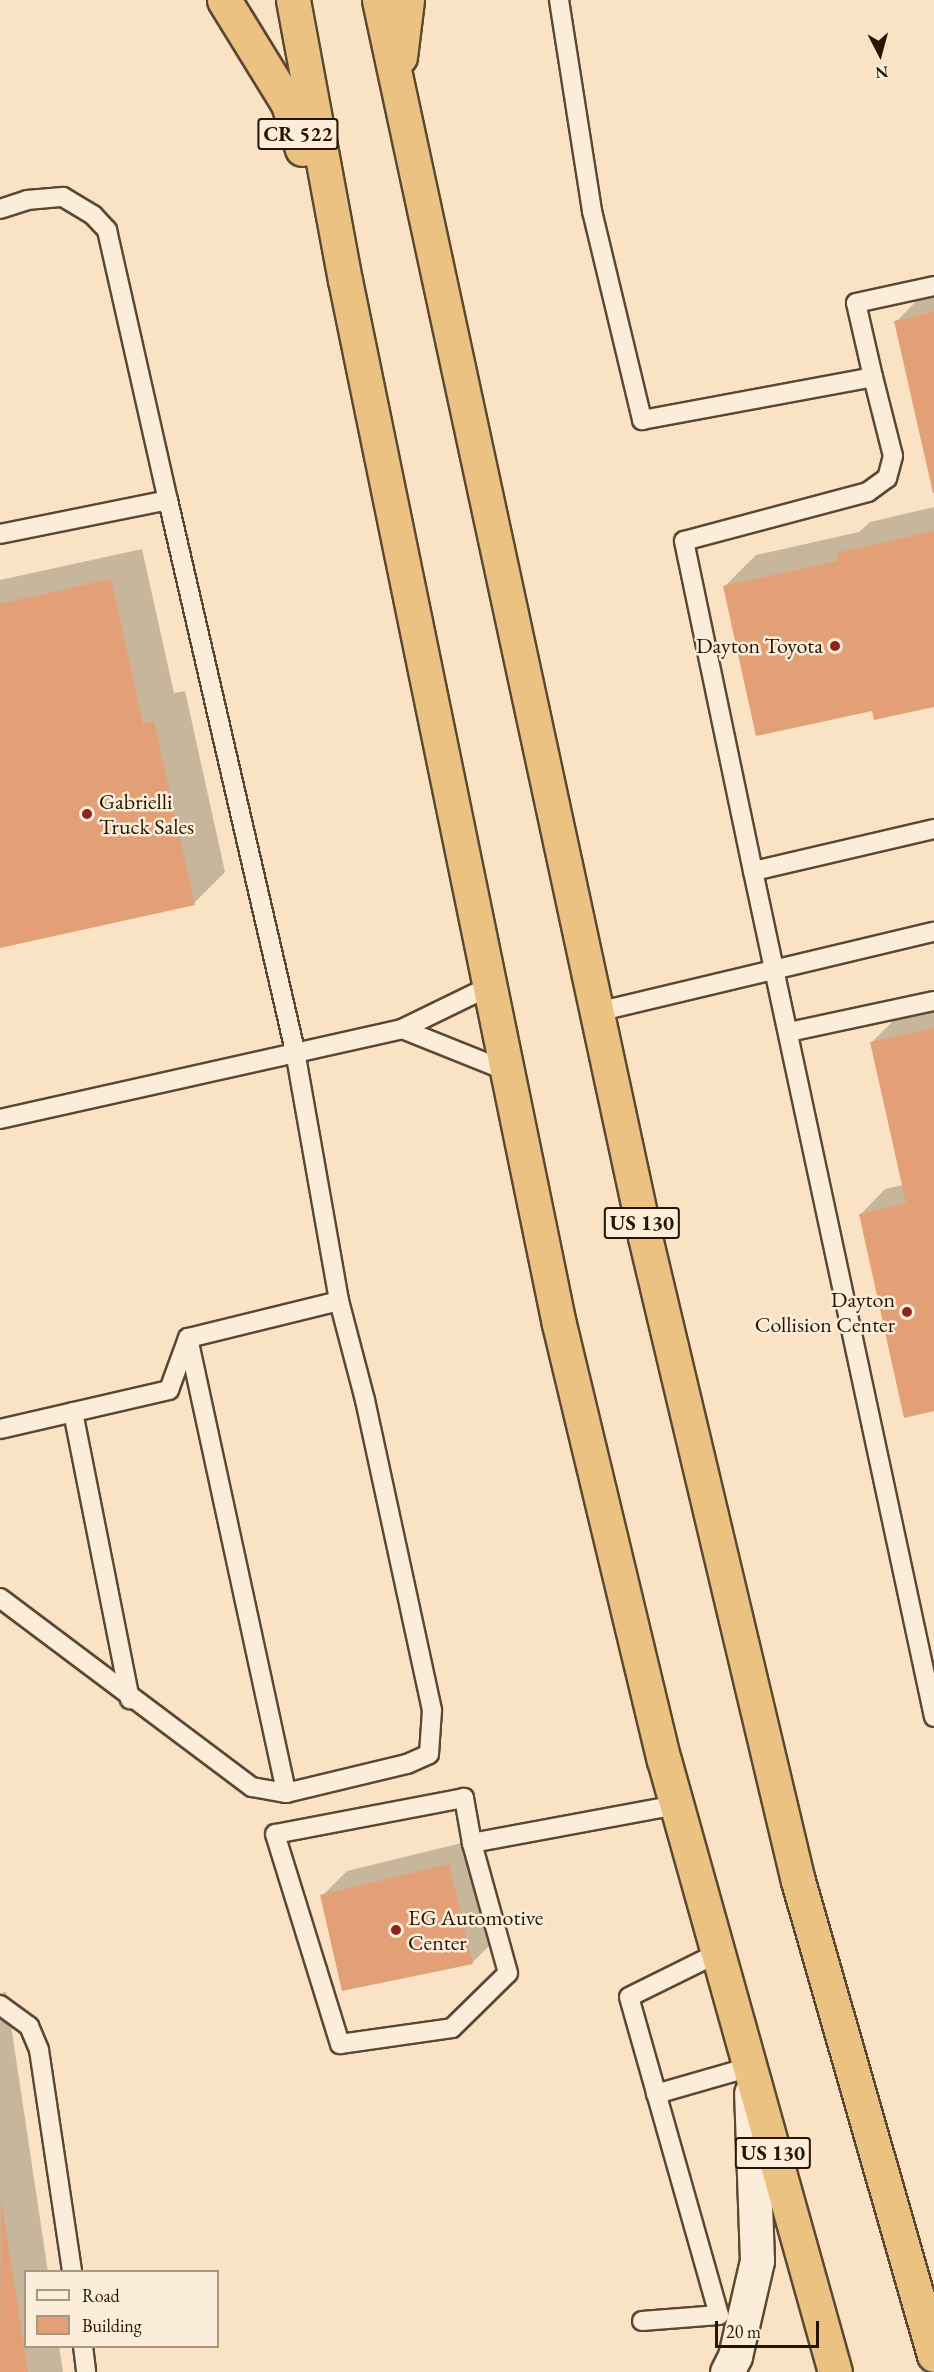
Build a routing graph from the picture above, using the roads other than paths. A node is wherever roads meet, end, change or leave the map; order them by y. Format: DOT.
graph roads {
  1 [pos="224,0"];
  2 [pos="293,0"];
  3 [pos="379,0"];
  4 [pos="407,0"];
  5 [pos="560,0"];
  6 [pos="398,80"];
  7 [pos="0,209"];
  8 [pos="345,280"];
  9 [pos="934,286"];
  10 [pos="873,377"];
  11 [pos="168,500"];
  12 [pos="0,534"];
  13 [pos="934,829"];
  14 [pos="753,871"];
  15 [pos="934,932"];
  16 [pos="776,969"];
  17 [pos="490,986"];
  18 [pos="934,1001"];
  19 [pos="597,1012"];
  20 [pos="402,1029"];
  21 [pos="789,1032"];
  22 [pos="295,1051"];
  23 [pos="507,1071"];
  24 [pos="0,1119"];
  25 [pos="339,1301"];
  26 [pos="188,1338"];
  27 [pos="73,1412"];
  28 [pos="0,1429"];
  29 [pos="0,1598"];
  30 [pos="130,1699"];
  31 [pos="934,1717"];
  32 [pos="286,1793"];
  33 [pos="677,1805"];
  34 [pos="472,1843"];
  35 [pos="718,1953"];
  36 [pos="0,2005"];
  37 [pos="750,2067"];
  38 [pos="656,2094"];
  39 [pos="72,2270"];
  40 [pos="642,2321"];
  41 [pos="83,2348"];
  42 [pos="934,2355"];
  43 [pos="86,2372"];
  44 [pos="727,2372"];
  45 [pos="834,2372"];
  1 -- 8 [label="highway, CR 522"];
  2 -- 8 [label="highway, US 130"];
  3 -- 6 [label="highway, US 130"];
  4 -- 6 [label="highway"];
  5 -- 10 [label="lane"];
  6 -- 19 [label="highway, US 130"];
  7 -- 11 [label="lane"];
  8 -- 17 [label="highway, US 130"];
  9 -- 10 [label="lane"];
  10 -- 14 [label="lane"];
  11 -- 12 [label="lane"];
  11 -- 22 [label="lane"];
  13 -- 14 [label="lane"];
  14 -- 16 [label="lane"];
  15 -- 16 [label="lane"];
  16 -- 19 [label="lane"];
  16 -- 21 [label="lane"];
  17 -- 20 [label="lane"];
  17 -- 23 [label="highway, US 130"];
  18 -- 21 [label="lane"];
  19 -- 42 [label="highway, US 130"];
  20 -- 22 [label="lane"];
  20 -- 23 [label="lane"];
  21 -- 31 [label="lane"];
  22 -- 24 [label="lane"];
  22 -- 25 [label="lane"];
  23 -- 33 [label="highway, US 130"];
  25 -- 26 [label="lane"];
  25 -- 32 [label="lane"];
  26 -- 27 [label="lane"];
  26 -- 32 [label="lane"];
  27 -- 28 [label="lane"];
  27 -- 30 [label="lane"];
  29 -- 30 [label="lane"];
  30 -- 32 [label="lane"];
  33 -- 34 [label="lane"];
  33 -- 35 [label="highway, US 130"];
  34 -- 34 [label="lane"];
  35 -- 37 [label="highway, US 130"];
  35 -- 38 [label="lane"];
  36 -- 39 [label="lane"];
  37 -- 38 [label="lane"];
  37 -- 44 [label="street"];
  37 -- 45 [label="highway, US 130"];
  38 -- 40 [label="lane"];
  41 -- 43 [label="lane"];
}
